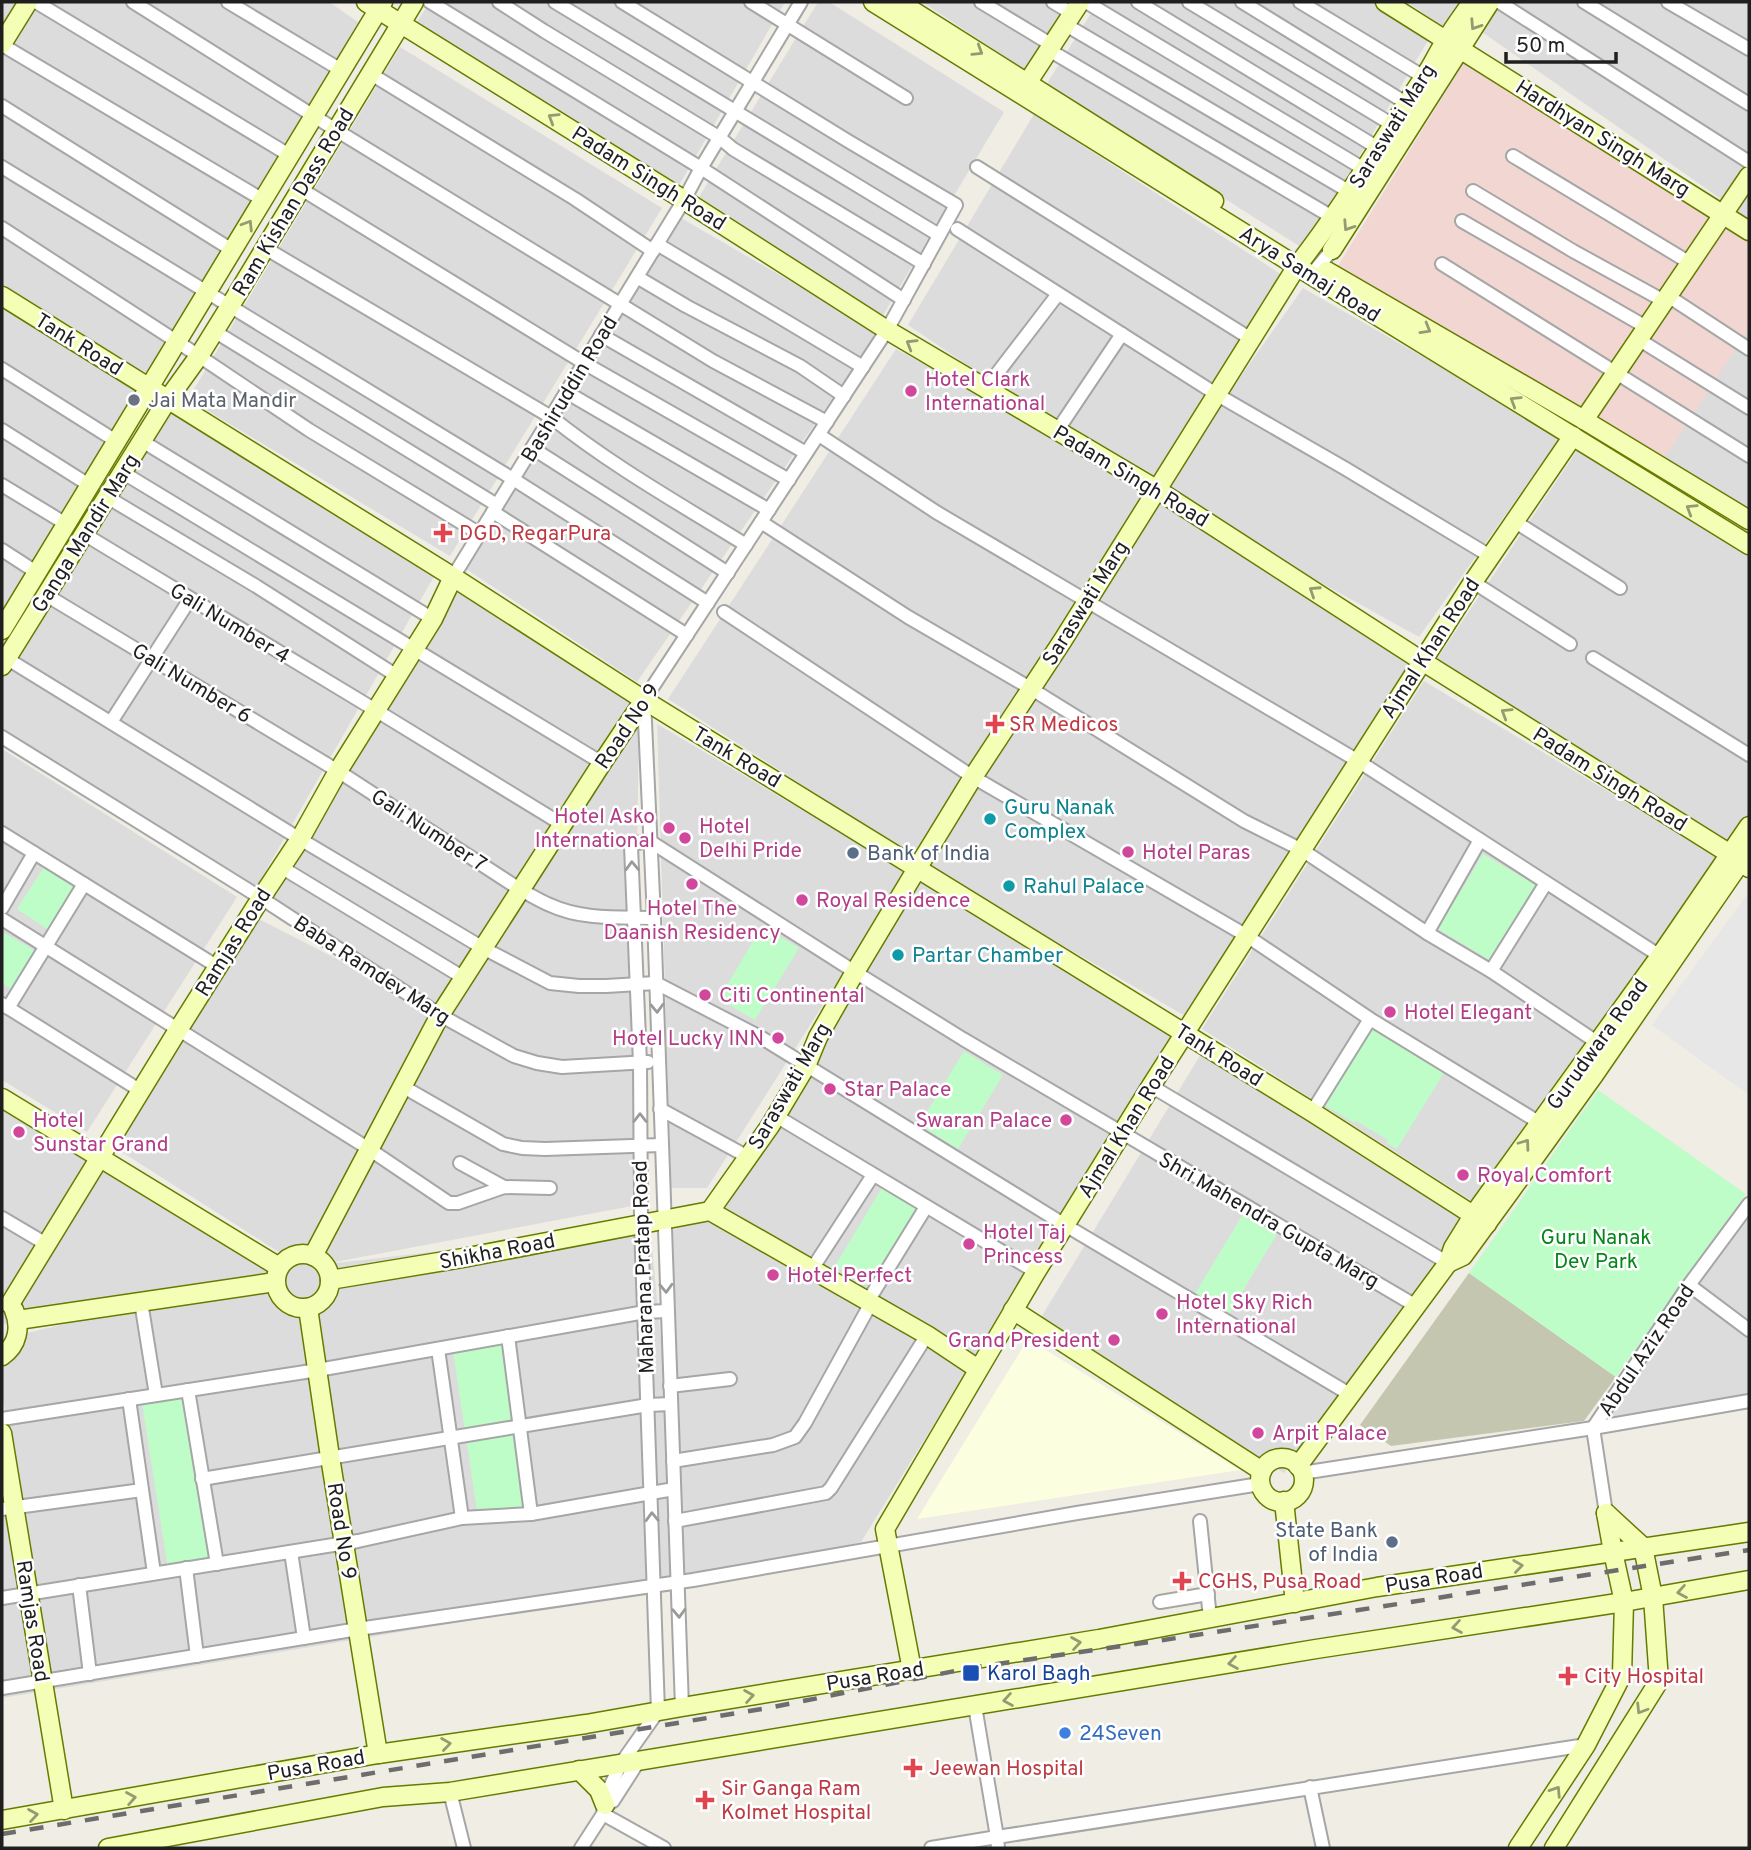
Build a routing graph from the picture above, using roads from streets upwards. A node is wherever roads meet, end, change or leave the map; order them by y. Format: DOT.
graph roads {
  1 [pos="28,2"];
  2 [pos="36,2"];
  3 [pos="133,2"];
  4 [pos="228,2"];
  5 [pos="414,2"];
  6 [pos="430,2"];
  7 [pos="499,2"];
  8 [pos="555,2"];
  9 [pos="622,2"];
  10 [pos="751,2"];
  11 [pos="802,2"];
  12 [pos="873,2"];
  13 [pos="899,2"];
  14 [pos="981,2"];
  15 [pos="1053,2"];
  16 [pos="1138,2"];
  17 [pos="1188,2"];
  18 [pos="1242,2"];
  19 [pos="1300,2"];
  20 [pos="1385,2"];
  21 [pos="1472,2"];
  22 [pos="1490,2"];
  23 [pos="1499,2"];
  24 [pos="1584,2"];
  25 [pos="1668,2"];
  26 [pos="376,4"];
  27 [pos="1076,11"];
  28 [pos="401,24"];
  29 [pos="788,24"];
  30 [pos="1453,43"];
  31 [pos="2,44"];
  32 [pos="1050,47"];
  33 [pos="1749,49"];
  34 [pos="341,71"];
  35 [pos="371,74"];
  36 [pos="1424,77"];
  37 [pos="753,82"];
  38 [pos="1024,88"];
  39 [pos="906,98"];
  40 [pos="1406,103"];
  41 [pos="1749,104"];
  42 [pos="2,106"];
  43 [pos="736,113"];
  44 [pos="313,116"];
  45 [pos="1393,125"];
  46 [pos="336,130"];
  47 [pos="720,138"];
  48 [pos="1378,148"];
  49 [pos="289,155"];
  50 [pos="1513,156"];
  51 [pos="1749,162"];
  52 [pos="2,167"];
  53 [pos="977,167"];
  54 [pos="701,168"];
  55 [pos="1364,169"];
  56 [pos="1749,176"];
  57 [pos="301,189"];
  58 [pos="1473,191"];
  59 [pos="1350,192"];
  60 [pos="263,200"];
  61 [pos="684,200"];
  62 [pos="1723,214"];
  63 [pos="1332,217"];
  64 [pos="1462,221"];
  65 [pos="2,228"];
  66 [pos="957,229"];
  67 [pos="1749,231"];
  68 [pos="939,235"];
  69 [pos="265,248"];
  70 [pos="655,248"];
  71 [pos="232,250"];
  72 [pos="1332,250"];
  73 [pos="1690,263"];
  74 [pos="924,264"];
  75 [pos="1442,264"];
  76 [pos="1307,266"];
  77 [pos="637,277"];
  78 [pos="207,292"];
  79 [pos="1058,294"];
  80 [pos="2,296"];
  81 [pos="1666,299"];
  82 [pos="904,300"];
  83 [pos="620,304"];
  84 [pos="230,306"];
  85 [pos="887,330"];
  86 [pos="214,331"];
  87 [pos="1642,333"];
  88 [pos="1122,334"];
  89 [pos="601,335"];
  90 [pos="1251,339"];
  91 [pos="175,342"];
  92 [pos="1749,349"];
  93 [pos="199,356"];
  94 [pos="584,363"];
  95 [pos="863,367"];
  96 [pos="2,369"];
  97 [pos="1616,372"];
  98 [pos="148,387"];
  99 [pos="986,388"];
  100 [pos="566,392"];
  101 [pos="1216,394"];
  102 [pos="844,396"];
  103 [pos="168,400"];
  104 [pos="1749,408"];
  105 [pos="551,417"];
  106 [pos="1584,419"];
  107 [pos="827,422"];
  108 [pos="2,430"];
  109 [pos="1057,431"];
  110 [pos="819,435"];
  111 [pos="1573,436"];
  112 [pos="116,441"];
  113 [pos="142,441"];
  114 [pos="532,448"];
  115 [pos="807,453"];
  116 [pos="1749,456"];
  117 [pos="122,472"];
  118 [pos="513,479"];
  119 [pos="789,480"];
  120 [pos="2,485"];
  121 [pos="89,485"];
  122 [pos="1156,489"];
  123 [pos="107,497"];
  124 [pos="495,509"];
  125 [pos="769,510"];
  126 [pos="1749,520"];
  127 [pos="1514,521"];
  128 [pos="761,522"];
  129 [pos="66,524"];
  130 [pos="84,534"];
  131 [pos="480,534"];
  132 [pos="746,545"];
  133 [pos="1749,545"];
  134 [pos="2,550"];
  135 [pos="1490,556"];
  136 [pos="36,572"];
  137 [pos="728,573"];
  138 [pos="453,577"];
  139 [pos="1473,582"];
  140 [pos="1620,588"];
  141 [pos="46,595"];
  142 [pos="190,599"];
  143 [pos="1087,601"];
  144 [pos="708,603"];
  145 [pos="724,612"];
  146 [pos="4,619"];
  147 [pos="433,619"];
  148 [pos="26,627"];
  149 [pos="687,635"];
  150 [pos="1570,644"];
  151 [pos="415,650"];
  152 [pos="1593,658"];
  153 [pos="152,659"];
  154 [pos="1422,661"];
  155 [pos="4,662"];
  156 [pos="397,676"];
  157 [pos="1030,688"];
  158 [pos="644,700"];
  159 [pos="377,710"];
  160 [pos="111,722"];
  161 [pos="2,737"];
  162 [pos="1749,755"];
  163 [pos="1358,761"];
  164 [pos="601,763"];
  165 [pos="338,771"];
  166 [pos="973,777"];
  167 [pos="563,825"];
  168 [pos="1749,826"];
  169 [pos="2,833"];
  170 [pos="300,839"];
  171 [pos="1480,840"];
  172 [pos="651,842"];
  173 [pos="1302,850"];
  174 [pos="34,853"];
  175 [pos="1742,858"];
  176 [pos="281,867"];
  177 [pos="918,867"];
  178 [pos="1546,883"];
  179 [pos="84,884"];
  180 [pos="521,890"];
  181 [pos="261,898"];
  182 [pos="2,908"];
  183 [pos="634,917"];
  184 [pos="654,918"];
  185 [pos="2,919"];
  186 [pos="1427,933"];
  187 [pos="1247,936"];
  188 [pos="46,947"];
  189 [pos="483,948"];
  190 [pos="1660,956"];
  191 [pos="218,967"];
  192 [pos="1491,971"];
  193 [pos="855,972"];
  194 [pos="464,978"];
  195 [pos="656,983"];
  196 [pos="637,985"];
  197 [pos="5,1006"];
  198 [pos="440,1015"];
  199 [pos="1370,1019"];
  200 [pos="178,1030"];
  201 [pos="1185,1034"];
  202 [pos="1598,1043"];
  203 [pos="659,1062"];
  204 [pos="640,1063"];
  205 [pos="806,1066"];
  206 [pos="402,1086"];
  207 [pos="1152,1086"];
  208 [pos="141,1091"];
  209 [pos="2,1098"];
  210 [pos="660,1109"];
  211 [pos="1312,1112"];
  212 [pos="776,1116"];
  213 [pos="1540,1123"];
  214 [pos="1122,1134"];
  215 [pos="661,1145"];
  216 [pos="640,1146"];
  217 [pos="369,1149"];
  218 [pos="748,1157"];
  219 [pos="99,1158"];
  220 [pos="460,1163"];
  221 [pos="873,1175"];
  222 [pos="504,1187"];
  223 [pos="550,1188"];
  224 [pos="1749,1204"];
  225 [pos="926,1207"];
  226 [pos="710,1211"];
  227 [pos="2,1218"];
  228 [pos="664,1219"];
  229 [pos="1480,1219"];
  230 [pos="641,1224"];
  231 [pos="1065,1225"];
  232 [pos="46,1244"];
  233 [pos="313,1256"];
  234 [pos="1448,1263"];
  235 [pos="812,1269"];
  236 [pos="1036,1272"];
  237 [pos="277,1275"];
  238 [pos="330,1280"];
  239 [pos="1689,1285"];
  240 [pos="141,1302"];
  241 [pos="869,1302"];
  242 [pos="1416,1306"];
  243 [pos="10,1307"];
  244 [pos="308,1308"];
  245 [pos="1013,1310"];
  246 [pos="667,1311"];
  247 [pos="645,1312"];
  248 [pos="1749,1330"];
  249 [pos="927,1335"];
  250 [pos="509,1336"];
  251 [pos="438,1349"];
  252 [pos="2,1356"];
  253 [pos="978,1369"];
  254 [pos="318,1370"];
  255 [pos="730,1378"];
  256 [pos="670,1386"];
  257 [pos="188,1390"];
  258 [pos="156,1395"];
  259 [pos="1351,1395"];
  260 [pos="129,1399"];
  261 [pos="1749,1401"];
  262 [pos="671,1404"];
  263 [pos="648,1405"];
  264 [pos="2,1419"];
  265 [pos="519,1426"];
  266 [pos="1593,1428"];
  267 [pos="2,1433"];
  268 [pos="452,1437"];
  269 [pos="330,1457"];
  270 [pos="673,1461"];
  271 [pos="1300,1469"];
  272 [pos="1261,1477"];
  273 [pos="202,1479"];
  274 [pos="674,1489"];
  275 [pos="142,1490"];
  276 [pos="651,1493"];
  277 [pos="1284,1502"];
  278 [pos="8,1508"];
  279 [pos="1606,1513"];
  280 [pos="531,1514"];
  281 [pos="462,1518"];
  282 [pos="675,1521"];
  283 [pos="1199,1521"];
  284 [pos="1749,1532"];
  285 [pos="344,1544"];
  286 [pos="888,1546"];
  287 [pos="1643,1547"];
  288 [pos="291,1552"];
  289 [pos="1613,1552"];
  290 [pos="217,1564"];
  291 [pos="186,1569"];
  292 [pos="154,1573"];
  293 [pos="1749,1580"];
  294 [pos="677,1582"];
  295 [pos="79,1585"];
  296 [pos="654,1585"];
  297 [pos="28,1593"];
  298 [pos="1208,1594"];
  299 [pos="1653,1597"];
  300 [pos="2,1598"];
  301 [pos="1160,1602"];
  302 [pos="1624,1602"];
  303 [pos="1295,1603"];
  304 [pos="1210,1619"];
  305 [pos="358,1629"];
  306 [pos="304,1638"];
  307 [pos="198,1656"];
  308 [pos="912,1670"];
  309 [pos="90,1674"];
  310 [pos="43,1681"];
  311 [pos="2,1688"];
  312 [pos="975,1706"];
  313 [pos="682,1707"];
  314 [pos="658,1711"];
  315 [pos="1586,1745"];
  316 [pos="378,1754"];
  317 [pos="638,1762"];
  318 [pos="620,1765"];
  319 [pos="579,1770"];
  320 [pos="1310,1787"];
  321 [pos="450,1792"];
  322 [pos="64,1810"];
  323 [pos="604,1810"];
  324 [pos="2,1819"];
  325 [pos="997,1843"];
  326 [pos="108,1848"];
  327 [pos="464,1848"];
  328 [pos="581,1848"];
  329 [pos="664,1848"];
  330 [pos="931,1848"];
  331 [pos="1323,1848"];
  332 [pos="1518,1848"];
  333 [pos="1554,1848"];
  1 -- 31 [label="street"];
  2 -- 49 [label="street"];
  3 -- 44 [label="street"];
  4 -- 34 [label="street"];
  5 -- 28 [label="street, Ram Kishan Dass Road"];
  6 -- 54 [label="street"];
  7 -- 47 [label="street"];
  8 -- 43 [label="street"];
  9 -- 37 [label="street"];
  10 -- 29 [label="street"];
  11 -- 29 [label="street, Bashiruddin Road"];
  12 -- 38 [label="street, Arya Samaj Road"];
  13 -- 38 [label="street, one-way"];
  14 -- 32 [label="street"];
  15 -- 27 [label="street"];
  16 -- 48 [label="street"];
  17 -- 45 [label="street"];
  18 -- 40 [label="street"];
  19 -- 36 [label="street"];
  20 -- 30 [label="street, Hardhyan Singh Marg"];
  21 -- 30 [label="street, Saraswati Marg"];
  22 -- 30 [label="street, Saraswati Marg, one-way"];
  23 -- 51 [label="street"];
  24 -- 41 [label="street"];
  25 -- 33 [label="street"];
  26 -- 28 [label="street, Padam Singh Road"];
  26 -- 34 [label="street, Ram Kishan Dass Road"];
  27 -- 32 [label="street"];
  27 -- 55 [label="street"];
  27 -- 59 [label="street"];
  28 -- 35 [label="street, Ram Kishan Dass Road"];
  61 -- 28 [label="street, Padam Singh Road, one-way"];
  29 -- 37 [label="street, Bashiruddin Road"];
  29 -- 39 [label="street"];
  30 -- 36 [label="street, Saraswati Marg"];
  30 -- 62 [label="street, Hardhyan Singh Marg"];
  30 -- 72 [label="street, Saraswati Marg, one-way"];
  31 -- 60 [label="street"];
  32 -- 38 [label="street"];
  32 -- 63 [label="street"];
  34 -- 44 [label="street, Ram Kishan Dass Road"];
  35 -- 46 [label="street, Ram Kishan Dass Road"];
  35 -- 70 [label="street"];
  36 -- 40 [label="street, Saraswati Marg"];
  37 -- 43 [label="street, Bashiruddin Road"];
  37 -- 68 [label="street, Road No 9"];
  38 -- 76 [label="street, Arya Samaj Road"];
  40 -- 45 [label="street, Saraswati Marg"];
  42 -- 71 [label="street"];
  43 -- 47 [label="street, Bashiruddin Road"];
  43 -- 68 [label="street"];
  44 -- 46 [label="street"];
  44 -- 49 [label="street, Ram Kishan Dass Road"];
  45 -- 48 [label="street, Saraswati Marg"];
  46 -- 57 [label="street, Ram Kishan Dass Road"];
  46 -- 83 [label="street"];
  47 -- 54 [label="street, Bashiruddin Road"];
  47 -- 74 [label="street"];
  48 -- 55 [label="street, Saraswati Marg"];
  49 -- 60 [label="street, Ram Kishan Dass Road"];
  50 -- 73 [label="street"];
  52 -- 78 [label="street"];
  53 -- 90 [label="street"];
  54 -- 61 [label="street, Bashiruddin Road"];
  54 -- 82 [label="street"];
  55 -- 59 [label="street, Saraswati Marg"];
  56 -- 62 [label="street"];
  57 -- 69 [label="street, Ram Kishan Dass Road"];
  57 -- 94 [label="street"];
  58 -- 81 [label="street"];
  59 -- 63 [label="street, Saraswati Marg"];
  71 -- 60 [label="street, Ram Kishan Dass Road, one-way"];
  61 -- 70 [label="street, Bashiruddin Road"];
  61 -- 85 [label="street, Padam Singh Road"];
  62 -- 67 [label="street, Hardhyan Singh Marg"];
  62 -- 73 [label="street"];
  63 -- 76 [label="street, Saraswati Marg"];
  64 -- 87 [label="street"];
  65 -- 91 [label="street"];
  66 -- 79 [label="street"];
  68 -- 74 [label="street, Road No 9"];
  69 -- 84 [label="street, Ram Kishan Dass Road"];
  69 -- 105 [label="street"];
  70 -- 77 [label="street, Bashiruddin Road"];
  70 -- 95 [label="street"];
  71 -- 78 [label="street, Ram Kishan Dass Road"];
  72 -- 76 [label="street"];
  73 -- 81 [label="street"];
  74 -- 82 [label="street, Road No 9"];
  75 -- 97 [label="street"];
  76 -- 90 [label="street, Saraswati Marg"];
  76 -- 106 [label="street, one-way"];
  111 -- 76 [label="street, Arya Samaj Road, one-way"];
  77 -- 83 [label="street, Bashiruddin Road"];
  77 -- 102 [label="street"];
  78 -- 84 [label="street"];
  78 -- 91 [label="street, Ram Kishan Dass Road"];
  79 -- 88 [label="street"];
  79 -- 99 [label="street"];
  80 -- 98 [label="street, Tank Road"];
  81 -- 87 [label="street"];
  81 -- 92 [label="street"];
  82 -- 85 [label="street, Road No 9"];
  83 -- 89 [label="street, Bashiruddin Road"];
  83 -- 107 [label="street"];
  84 -- 86 [label="street, Ram Kishan Dass Road"];
  84 -- 118 [label="street"];
  85 -- 95 [label="street, Road No 9"];
  99 -- 85 [label="street, Padam Singh Road, one-way"];
  86 -- 93 [label="street, Ram Kishan Dass Road"];
  86 -- 124 [label="street"];
  87 -- 97 [label="street"];
  87 -- 104 [label="street"];
  88 -- 101 [label="street"];
  88 -- 109 [label="street"];
  89 -- 94 [label="street, Bashiruddin Road"];
  89 -- 115 [label="street"];
  90 -- 101 [label="street, Saraswati Marg"];
  91 -- 93 [label="street"];
  91 -- 98 [label="street, Ram Kishan Dass Road"];
  93 -- 103 [label="street, Ram Kishan Dass Road"];
  93 -- 131 [label="street"];
  94 -- 100 [label="street, Bashiruddin Road"];
  94 -- 119 [label="street"];
  95 -- 102 [label="street, Road No 9"];
  96 -- 112 [label="street"];
  97 -- 106 [label="street"];
  97 -- 116 [label="street"];
  98 -- 103 [label="street, Tank Road"];
  98 -- 112 [label="street, Ganga Mandir Marg"];
  99 -- 109 [label="street, Padam Singh Road"];
  100 -- 105 [label="street, Bashiruddin Road"];
  100 -- 125 [label="street"];
  101 -- 122 [label="street, Saraswati Marg"];
  101 -- 135 [label="street"];
  102 -- 107 [label="street, Road No 9"];
  103 -- 113 [label="street, Ganga Mandir Marg"];
  103 -- 138 [label="street, Tank Road"];
  105 -- 114 [label="street, Bashiruddin Road"];
  105 -- 132 [label="street"];
  106 -- 126 [label="street"];
  107 -- 110 [label="street, Road No 9"];
  108 -- 121 [label="street"];
  109 -- 122 [label="street, Padam Singh Road"];
  110 -- 115 [label="street, Road No 9"];
  110 -- 143 [label="street"];
  111 -- 127 [label="street, Ajmal Khan Road"];
  133 -- 111 [label="street, Arya Samaj Road, one-way"];
  112 -- 121 [label="street, Ganga Mandir Marg"];
  113 -- 117 [label="street, Ganga Mandir Marg"];
  113 -- 147 [label="street"];
  114 -- 118 [label="street, Bashiruddin Road"];
  114 -- 137 [label="street"];
  115 -- 119 [label="street, Road No 9"];
  117 -- 123 [label="street, Ganga Mandir Marg"];
  117 -- 151 [label="street"];
  118 -- 124 [label="street, Bashiruddin Road"];
  118 -- 144 [label="street"];
  119 -- 125 [label="street, Road No 9"];
  120 -- 129 [label="street"];
  121 -- 129 [label="street, Ganga Mandir Marg"];
  122 -- 143 [label="street, Saraswati Marg"];
  154 -- 122 [label="street, Padam Singh Road, one-way"];
  123 -- 130 [label="street, Ganga Mandir Marg"];
  123 -- 156 [label="street"];
  124 -- 131 [label="street, Bashiruddin Road"];
  124 -- 149 [label="street"];
  125 -- 128 [label="street, Road No 9"];
  127 -- 135 [label="street, Ajmal Khan Road"];
  127 -- 140 [label="street"];
  128 -- 132 [label="street, Road No 9"];
  128 -- 157 [label="street"];
  129 -- 136 [label="street, Ganga Mandir Marg"];
  130 -- 141 [label="street, Ganga Mandir Marg"];
  130 -- 142 [label="street, Gali Number 4"];
  131 -- 138 [label="street, Bashiruddin Road"];
  132 -- 137 [label="street, Road No 9"];
  134 -- 136 [label="street"];
  135 -- 139 [label="street, Ajmal Khan Road"];
  136 -- 146 [label="street, Ganga Mandir Marg"];
  137 -- 144 [label="street, Road No 9"];
  138 -- 147 [label="street, Ramjas Road"];
  138 -- 158 [label="street, Tank Road"];
  139 -- 150 [label="street"];
  139 -- 154 [label="street, Ajmal Khan Road"];
  141 -- 148 [label="street, Ganga Mandir Marg"];
  141 -- 153 [label="street, Gali Number 6"];
  142 -- 153 [label="street"];
  142 -- 159 [label="street, Gali Number 4"];
  143 -- 157 [label="street, Saraswati Marg"];
  143 -- 163 [label="street"];
  144 -- 149 [label="street, Road No 9"];
  145 -- 166 [label="street"];
  146 -- 148 [label="street"];
  147 -- 151 [label="street, Ramjas Road"];
  148 -- 155 [label="street, Ganga Mandir Marg"];
  149 -- 158 [label="street, Road No 9"];
  151 -- 156 [label="street, Ramjas Road"];
  151 -- 164 [label="street"];
  152 -- 162 [label="street"];
  153 -- 160 [label="street"];
  153 -- 165 [label="street, Gali Number 6"];
  154 -- 163 [label="street, Ajmal Khan Road"];
  175 -- 154 [label="street, Padam Singh Road, one-way"];
  155 -- 160 [label="street"];
  156 -- 159 [label="street, Ramjas Road"];
  157 -- 166 [label="street, Saraswati Marg"];
  157 -- 173 [label="street"];
  158 -- 164 [label="street, Road No 9"];
  158 -- 172 [label="street, Maharana Pratap Road"];
  158 -- 177 [label="street, Tank Road"];
  159 -- 165 [label="street, Ramjas Road"];
  159 -- 167 [label="street, Gali Number 4"];
  160 -- 170 [label="street"];
  161 -- 181 [label="street, Baba Ramdev Marg"];
  163 -- 171 [label="street"];
  163 -- 173 [label="street, Ajmal Khan Road"];
  164 -- 167 [label="street, Road No 9"];
  165 -- 170 [label="street, Ramjas Road"];
  165 -- 180 [label="street, Gali Number 7"];
  166 -- 177 [label="street, Saraswati Marg"];
  166 -- 187 [label="street"];
  167 -- 180 [label="street, Road No 9"];
  168 -- 175 [label="street, Gurudwara Road"];
  169 -- 174 [label="street"];
  170 -- 176 [label="street, Ramjas Road"];
  170 -- 189 [label="street"];
  171 -- 178 [label="street"];
  171 -- 186 [label="street"];
  183 -- 172 [label="street, Maharana Pratap Road, one-way"];
  172 -- 184 [label="street, Maharana Pratap Road"];
  172 -- 193 [label="street, Shri Mahendra Gupta Marg"];
  173 -- 186 [label="street"];
  173 -- 187 [label="street, Ajmal Khan Road"];
  174 -- 179 [label="street"];
  174 -- 182 [label="street"];
  175 -- 190 [label="street, Gurudwara Road"];
  175 -- 229 [label="street, Gurudwara Road"];
  176 -- 181 [label="street, Ramjas Road"];
  176 -- 194 [label="street"];
  177 -- 193 [label="street, Saraswati Marg"];
  177 -- 201 [label="street, Tank Road"];
  178 -- 190 [label="street"];
  178 -- 192 [label="street"];
  179 -- 188 [label="street"];
  179 -- 191 [label="street"];
  180 -- 183 [label="street, Gali Number 7"];
  180 -- 189 [label="street, Road No 9"];
  181 -- 191 [label="street, Ramjas Road"];
  181 -- 198 [label="street, Baba Ramdev Marg"];
  183 -- 184 [label="street, Gali Number 7"];
  183 -- 196 [label="street, Maharana Pratap Road"];
  184 -- 195 [label="street, Maharana Pratap Road"];
  185 -- 188 [label="street"];
  186 -- 192 [label="street"];
  187 -- 199 [label="street"];
  187 -- 201 [label="street, Ajmal Khan Road"];
  188 -- 197 [label="street"];
  188 -- 200 [label="street"];
  189 -- 194 [label="street, Road No 9"];
  189 -- 196 [label="street"];
  190 -- 202 [label="street, Gurudwara Road"];
  191 -- 200 [label="street, Ramjas Road"];
  192 -- 202 [label="street"];
  193 -- 205 [label="street, Saraswati Marg"];
  193 -- 214 [label="street, Shri Mahendra Gupta Marg"];
  194 -- 198 [label="street, Road No 9"];
  195 -- 196 [label="street"];
  195 -- 203 [label="street, Maharana Pratap Road, one-way"];
  195 -- 205 [label="street"];
  196 -- 204 [label="street, Maharana Pratap Road"];
  197 -- 208 [label="street"];
  198 -- 204 [label="street, Baba Ramdev Marg"];
  198 -- 206 [label="street, Road No 9"];
  199 -- 211 [label="street"];
  199 -- 213 [label="street"];
  200 -- 208 [label="street, Ramjas Road"];
  200 -- 217 [label="street"];
  201 -- 207 [label="street, Ajmal Khan Road"];
  201 -- 211 [label="street, Tank Road"];
  202 -- 213 [label="street, Gurudwara Road"];
  203 -- 204 [label="street, Baba Ramdev Marg"];
  203 -- 210 [label="street, Maharana Pratap Road"];
  216 -- 204 [label="street, Maharana Pratap Road, one-way"];
  205 -- 212 [label="street, Saraswati Marg"];
  205 -- 231 [label="street"];
  206 -- 216 [label="street"];
  206 -- 217 [label="street, Road No 9"];
  207 -- 214 [label="street, Ajmal Khan Road"];
  207 -- 234 [label="street"];
  208 -- 219 [label="street, Ramjas Road"];
  209 -- 219 [label="street"];
  210 -- 215 [label="street, Maharana Pratap Road"];
  210 -- 218 [label="street"];
  211 -- 229 [label="street, Tank Road"];
  212 -- 218 [label="street, Saraswati Marg"];
  212 -- 221 [label="street"];
  229 -- 213 [label="street, Gurudwara Road, one-way"];
  214 -- 231 [label="street, Ajmal Khan Road"];
  214 -- 242 [label="street, Shri Mahendra Gupta Marg"];
  215 -- 216 [label="street"];
  215 -- 228 [label="street, Maharana Pratap Road"];
  216 -- 230 [label="street, Maharana Pratap Road"];
  217 -- 222 [label="street"];
  217 -- 233 [label="street, Road No 9"];
  218 -- 226 [label="street, Saraswati Marg"];
  219 -- 232 [label="street, Ramjas Road"];
  219 -- 237 [label="street"];
  220 -- 222 [label="street"];
  221 -- 225 [label="street"];
  221 -- 235 [label="street"];
  222 -- 223 [label="street"];
  224 -- 239 [label="street, Abdul Aziz Road"];
  225 -- 236 [label="street"];
  225 -- 241 [label="street"];
  226 -- 228 [label="street"];
  226 -- 235 [label="street"];
  227 -- 232 [label="street"];
  228 -- 230 [label="street, Shikha Road"];
  228 -- 246 [label="street, Maharana Pratap Road, one-way"];
  229 -- 234 [label="street, Gurudwara Road"];
  230 -- 238 [label="street, Shikha Road"];
  230 -- 247 [label="street, Maharana Pratap Road"];
  231 -- 236 [label="street, Ajmal Khan Road"];
  231 -- 259 [label="street"];
  232 -- 243 [label="street, Ramjas Road"];
  233 -- 237 [label="street"];
  233 -- 238 [label="street"];
  234 -- 242 [label="street, Gurudwara Road"];
  235 -- 241 [label="street"];
  236 -- 245 [label="street, Ajmal Khan Road"];
  237 -- 240 [label="street"];
  237 -- 244 [label="street"];
  238 -- 244 [label="street"];
  239 -- 248 [label="street"];
  239 -- 266 [label="street, Abdul Aziz Road"];
  240 -- 243 [label="street"];
  240 -- 258 [label="street"];
  241 -- 249 [label="street"];
  241 -- 270 [label="street"];
  242 -- 259 [label="street, Gurudwara Road"];
  243 -- 252 [label="street, Ramjas Road"];
  244 -- 254 [label="street, Road No 9"];
  245 -- 253 [label="street, Ajmal Khan Road"];
  245 -- 272 [label="street"];
  246 -- 247 [label="street"];
  246 -- 256 [label="street, Maharana Pratap Road"];
  247 -- 250 [label="street"];
  247 -- 263 [label="street, Maharana Pratap Road"];
  249 -- 253 [label="street"];
  249 -- 282 [label="street"];
  250 -- 251 [label="street"];
  250 -- 265 [label="street"];
  251 -- 254 [label="street"];
  251 -- 268 [label="street"];
  253 -- 286 [label="street, Ajmal Khan Road"];
  254 -- 257 [label="street"];
  254 -- 269 [label="street, Road No 9"];
  255 -- 256 [label="street"];
  256 -- 262 [label="street, Maharana Pratap Road"];
  257 -- 258 [label="street"];
  257 -- 273 [label="street"];
  258 -- 260 [label="street"];
  259 -- 271 [label="street, Gurudwara Road"];
  260 -- 264 [label="street"];
  260 -- 275 [label="street"];
  261 -- 266 [label="street"];
  262 -- 263 [label="street"];
  262 -- 270 [label="street, Maharana Pratap Road"];
  263 -- 265 [label="street"];
  263 -- 276 [label="street, Maharana Pratap Road"];
  265 -- 268 [label="street"];
  265 -- 280 [label="street"];
  266 -- 271 [label="street"];
  266 -- 279 [label="street, Abdul Aziz Road"];
  267 -- 278 [label="street, Ramjas Road"];
  268 -- 269 [label="street"];
  268 -- 281 [label="street"];
  269 -- 273 [label="street"];
  269 -- 285 [label="street, Road No 9"];
  270 -- 274 [label="street, Maharana Pratap Road"];
  271 -- 272 [label="street"];
  271 -- 277 [label="street"];
  272 -- 277 [label="street"];
  272 -- 286 [label="street"];
  273 -- 290 [label="street"];
  274 -- 276 [label="street"];
  274 -- 282 [label="street, Maharana Pratap Road"];
  275 -- 278 [label="street"];
  275 -- 292 [label="street"];
  276 -- 280 [label="street"];
  296 -- 276 [label="street, Maharana Pratap Road, one-way"];
  277 -- 303 [label="street"];
  278 -- 297 [label="street, Ramjas Road"];
  279 -- 287 [label="street"];
  279 -- 289 [label="street, Abdul Aziz Road"];
  280 -- 281 [label="street"];
  281 -- 285 [label="street"];
  282 -- 294 [label="street, Maharana Pratap Road"];
  283 -- 298 [label="street"];
  284 -- 287 [label="street, Pusa Road"];
  285 -- 288 [label="street"];
  285 -- 305 [label="street, Road No 9"];
  286 -- 294 [label="street"];
  286 -- 308 [label="street, Ajmal Khan Road"];
  287 -- 289 [label="street, Pusa Road"];
  287 -- 299 [label="street"];
  288 -- 290 [label="street"];
  288 -- 306 [label="street"];
  289 -- 302 [label="street, Abdul Aziz Road"];
  303 -- 289 [label="street, Pusa Road, one-way"];
  290 -- 291 [label="street"];
  291 -- 292 [label="street"];
  291 -- 307 [label="street"];
  292 -- 295 [label="street"];
  293 -- 299 [label="street, Pusa Road, one-way"];
  294 -- 296 [label="street"];
  294 -- 313 [label="street, Maharana Pratap Road, one-way"];
  295 -- 297 [label="street"];
  295 -- 309 [label="street"];
  296 -- 305 [label="street"];
  296 -- 314 [label="street, Maharana Pratap Road"];
  297 -- 300 [label="street"];
  297 -- 310 [label="street, Ramjas Road"];
  298 -- 301 [label="street"];
  298 -- 304 [label="street"];
  299 -- 302 [label="street, Pusa Road"];
  299 -- 333 [label="street, one-way"];
  302 -- 312 [label="street, Pusa Road, one-way"];
  302 -- 315 [label="street, Abdul Aziz Road"];
  303 -- 304 [label="street, Pusa Road"];
  308 -- 304 [label="street, Pusa Road, one-way"];
  305 -- 306 [label="street"];
  305 -- 316 [label="street, Road No 9"];
  306 -- 307 [label="street"];
  307 -- 309 [label="street"];
  313 -- 308 [label="street, Pusa Road, one-way"];
  309 -- 310 [label="street"];
  310 -- 311 [label="street"];
  310 -- 322 [label="street, Ramjas Road"];
  312 -- 317 [label="street, Pusa Road"];
  312 -- 325 [label="street"];
  313 -- 314 [label="street, Pusa Road"];
  316 -- 314 [label="street, Pusa Road, one-way"];
  314 -- 318 [label="street"];
  315 -- 320 [label="street"];
  332 -- 315 [label="street, Abdul Aziz Road, one-way"];
  322 -- 316 [label="street, Pusa Road, one-way"];
  317 -- 318 [label="street, Pusa Road"];
  317 -- 323 [label="street"];
  318 -- 319 [label="street, Pusa Road"];
  318 -- 323 [label="street"];
  319 -- 321 [label="street, Pusa Road"];
  319 -- 323 [label="street"];
  320 -- 325 [label="street"];
  320 -- 331 [label="street"];
  321 -- 326 [label="street, Pusa Road"];
  321 -- 327 [label="street"];
  324 -- 322 [label="street, Pusa Road, one-way"];
  323 -- 328 [label="street"];
  323 -- 329 [label="street"];
  325 -- 330 [label="street"];
}
